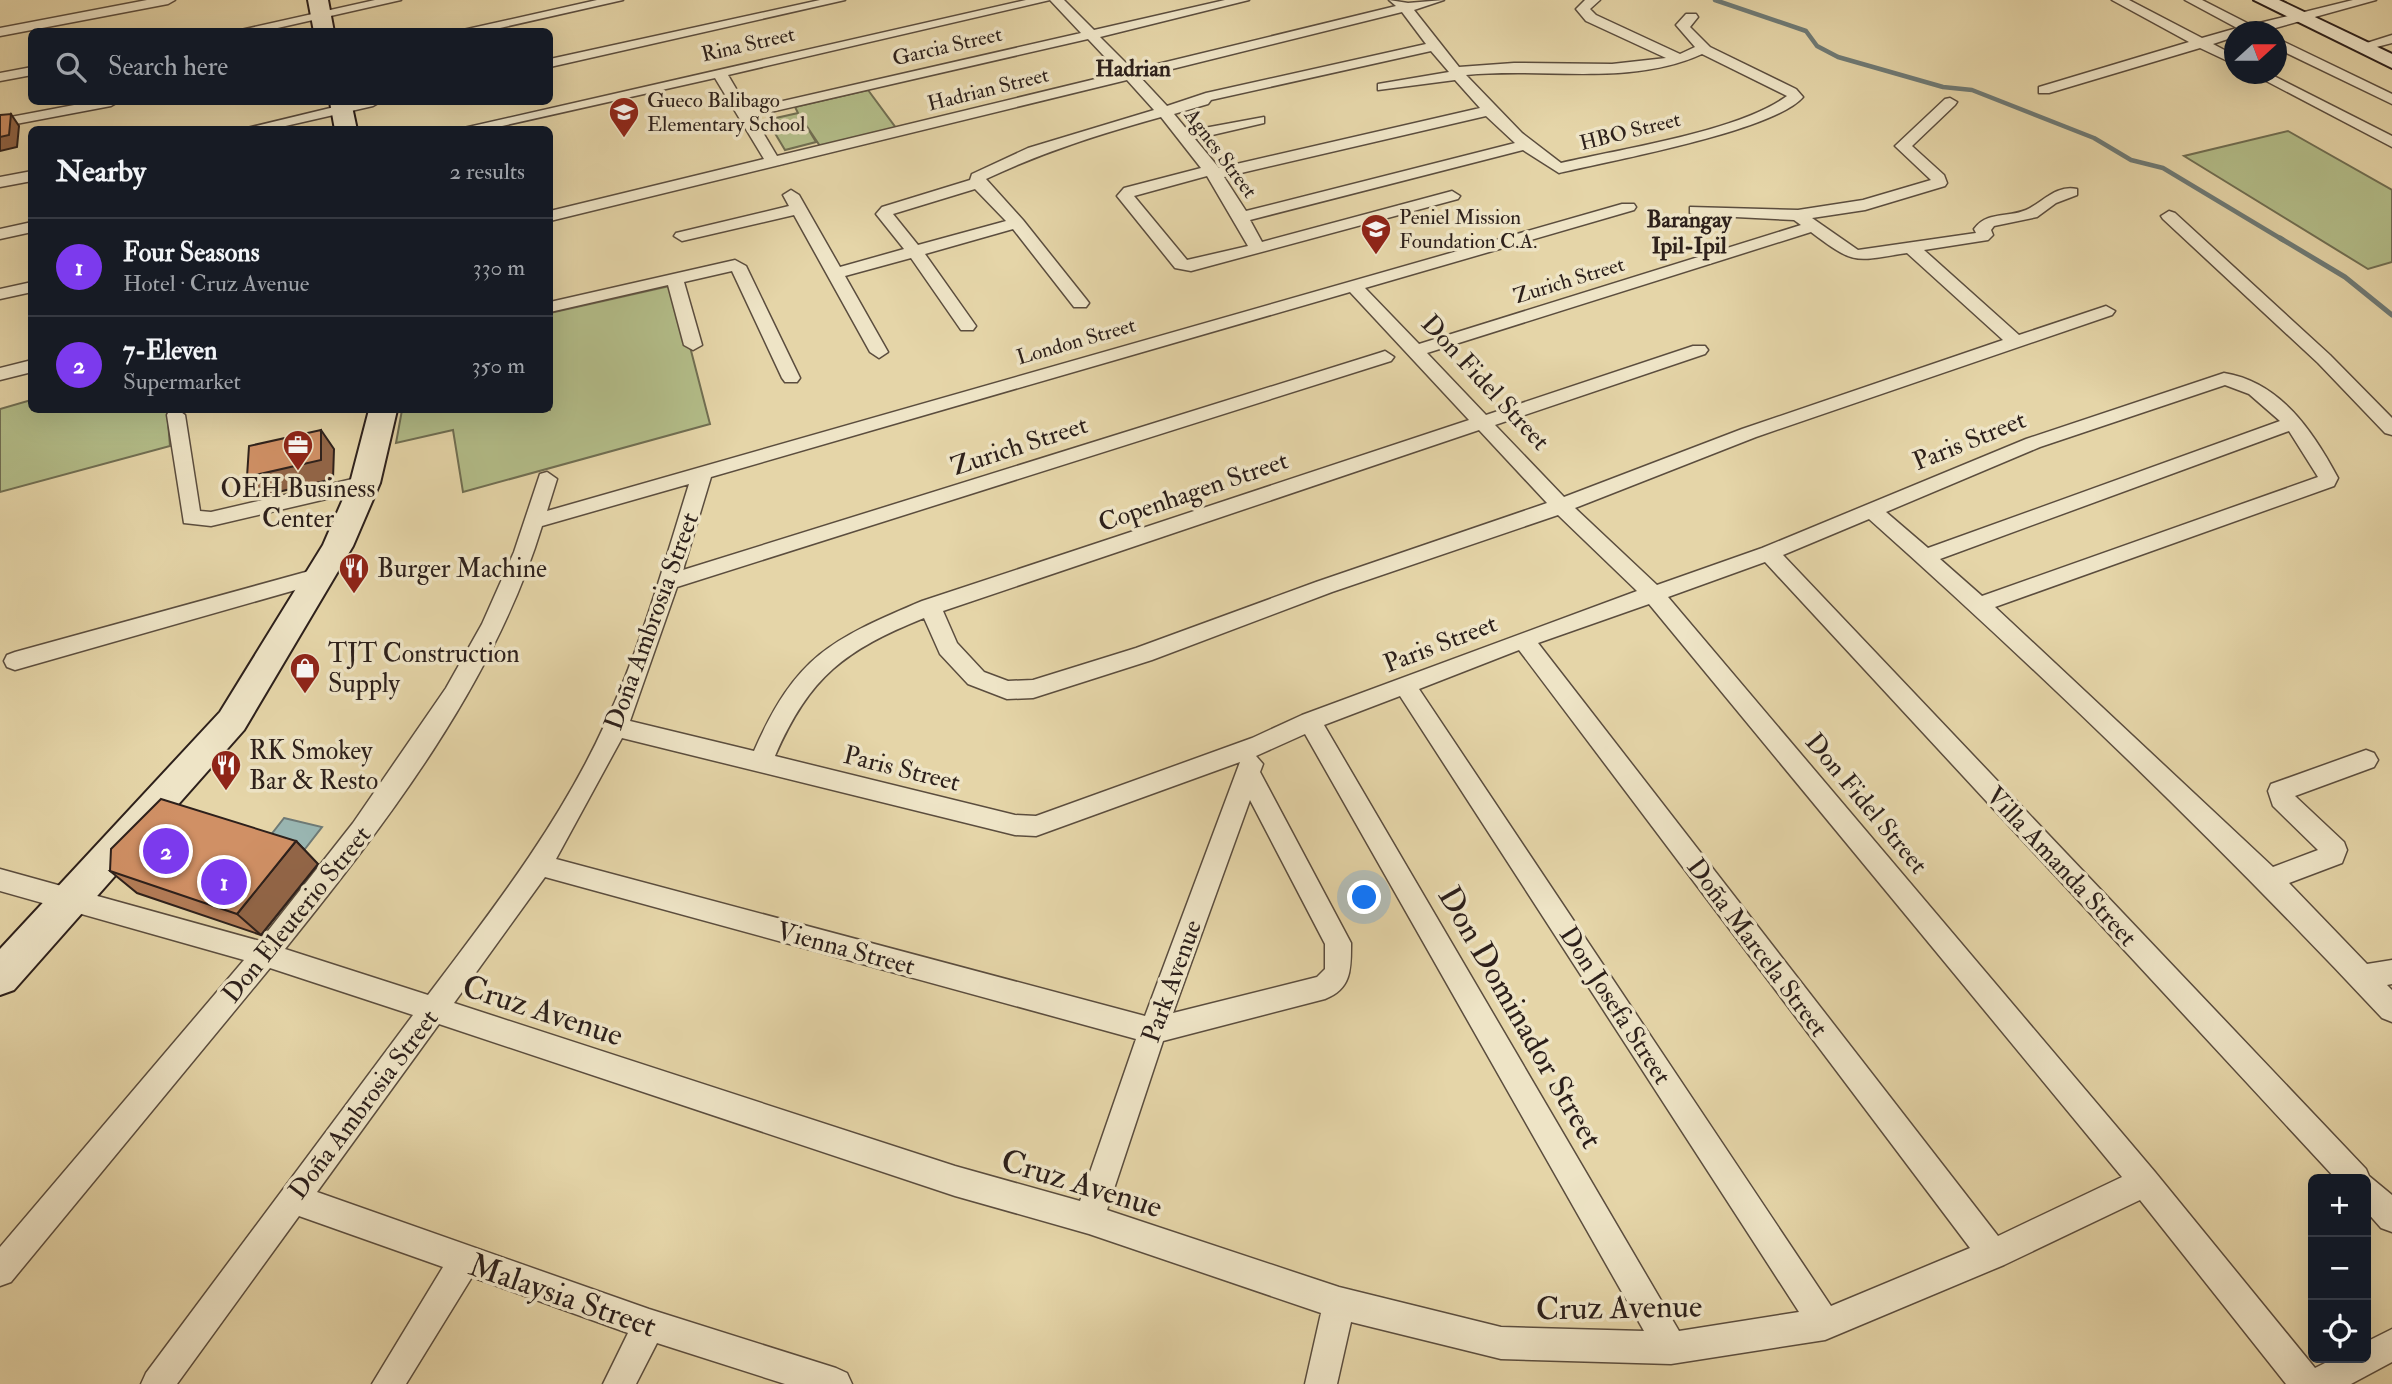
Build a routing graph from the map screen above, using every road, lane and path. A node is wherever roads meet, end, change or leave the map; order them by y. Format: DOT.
graph roads {
  1 [pos="168,0"];
  2 [pos="394,0"];
  3 [pos="617,0"];
  4 [pos="838,0"];
  5 [pos="1044,0"];
  6 [pos="1057,0"];
  7 [pos="1242,0"];
  8 [pos="1437,0"];
  9 [pos="1593,0"];
  10 [pos="2119,0"];
  11 [pos="2192,0"];
  12 [pos="2264,0"];
  13 [pos="2369,0"];
  14 [pos="796,4"];
  15 [pos="1401,4"];
  16 [pos="321,15"];
  17 [pos="1691,17"];
  18 [pos="2301,17"];
  19 [pos="2227,21"];
  20 [pos="2285,21"];
  21 [pos="258,28"];
  22 [pos="480,28"];
  23 [pos="0,32"];
  24 [pos="1090,34"];
  25 [pos="2224,37"];
  26 [pos="2392,39"];
  27 [pos="2201,43"];
  28 [pos="1434,46"];
  29 [pos="2287,47"];
  30 [pos="2361,47"];
  31 [pos="1703,49"];
  32 [pos="2224,54"];
  33 [pos="1678,58"];
  34 [pos="553,62"];
  35 [pos="2392,62"];
  36 [pos="28,72"];
  37 [pos="719,72"];
  38 [pos="1457,73"];
  39 [pos="1132,75"];
  40 [pos="0,77"];
  41 [pos="2279,84"];
  42 [pos="1383,87"];
  43 [pos="2044,90"];
  44 [pos="2392,100"];
  45 [pos="1950,102"];
  46 [pos="95,105"];
  47 [pos="365,105"];
  48 [pos="1492,110"];
  49 [pos="1776,111"];
  50 [pos="1164,112"];
  51 [pos="343,113"];
  52 [pos="744,114"];
  53 [pos="1259,120"];
  54 [pos="0,123"];
  55 [pos="269,126"];
  56 [pos="480,126"];
  57 [pos="1186,136"];
  58 [pos="2392,142"];
  59 [pos="1525,145"];
  60 [pos="774,163"];
  61 [pos="1214,172"];
  62 [pos="28,177"];
  63 [pos="0,183"];
  64 [pos="978,183"];
  65 [pos="2071,192"];
  66 [pos="1452,196"];
  67 [pos="1628,207"];
  68 [pos="1696,211"];
  69 [pos="553,215"];
  70 [pos="1798,215"];
  71 [pos="2169,216"];
  72 [pos="1243,217"];
  73 [pos="1017,223"];
  74 [pos="1815,226"];
  75 [pos="28,228"];
  76 [pos="0,234"];
  77 [pos="682,236"];
  78 [pos="1256,246"];
  79 [pos="1913,249"];
  80 [pos="916,253"];
  81 [pos="834,274"];
  82 [pos="675,278"];
  83 [pos="1353,285"];
  84 [pos="28,288"];
  85 [pos="0,294"];
  86 [pos="1080,303"];
  87 [pos="553,306"];
  88 [pos="2106,311"];
  89 [pos="967,326"];
  90 [pos="2015,341"];
  91 [pos="693,345"];
  92 [pos="1699,350"];
  93 [pos="1416,351"];
  94 [pos="879,352"];
  95 [pos="1385,357"];
  96 [pos="28,367"];
  97 [pos="0,374"];
  98 [pos="791,378"];
  99 [pos="382,413"];
  100 [pos="176,415"];
  101 [pos="1481,421"];
  102 [pos="2293,423"];
  103 [pos="2392,429"];
  104 [pos="703,472"];
  105 [pos="547,479"];
  106 [pos="365,483"];
  107 [pos="1561,506"];
  108 [pos="1872,511"];
  109 [pos="537,521"];
  110 [pos="1769,553"];
  111 [pos="1925,557"];
  112 [pos="320,576"];
  113 [pos="670,582"];
  114 [pos="1652,593"];
  115 [pos="1979,605"];
  116 [pos="930,607"];
  117 [pos="1524,640"];
  118 [pos="15,661"];
  119 [pos="1406,687"];
  120 [pos="1310,721"];
  121 [pos="616,727"];
  122 [pos="1260,745"];
  123 [pos="2366,760"];
  124 [pos="761,761"];
  125 [pos="1248,773"];
  126 [pos="540,865"];
  127 [pos="0,880"];
  128 [pos="2269,880"];
  129 [pos="73,898"];
  130 [pos="265,954"];
  131 [pos="2392,972"];
  132 [pos="0,977"];
  133 [pos="2360,978"];
  134 [pos="2392,1009"];
  135 [pos="432,1011"];
  136 [pos="1153,1031"];
  137 [pos="2351,1174"];
  138 [pos="2145,1182"];
  139 [pos="2371,1194"];
  140 [pos="292,1198"];
  141 [pos="2392,1217"];
  142 [pos="1089,1219"];
  143 [pos="1993,1254"];
  144 [pos="464,1262"];
  145 [pos="0,1272"];
  146 [pos="1339,1303"];
  147 [pos="1825,1324"];
  148 [pos="649,1325"];
  149 [pos="2392,1345"];
  150 [pos="1671,1348"];
  151 [pos="157,1384"];
  152 [pos="388,1384"];
  153 [pos="619,1384"];
  154 [pos="836,1384"];
  155 [pos="1321,1384"];
  156 [pos="2307,1384"];
  157 [pos="2318,1384"];
  1 -- 23 [label="street"];
  2 -- 16 [label="street"];
  3 -- 22 [label="street"];
  4 -- 14 [label="street"];
  5 -- 37 [label="street, Rina Street"];
  6 -- 24 [label="street, Agnes Street"];
  7 -- 24 [label="street, Garcia Street"];
  8 -- 15 [label="street, Hadrian Street"];
  9 -- 33 [label="street"];
  10 -- 27 [label="street"];
  11 -- 19 [label="street"];
  12 -- 18 [label="main road"];
  13 -- 18 [label="street"];
  14 -- 34 [label="street"];
  15 -- 28 [label="street, HBO Street"];
  15 -- 39 [label="street, Hadrian Street"];
  16 -- 21 [label="street"];
  17 -- 31 [label="street"];
  18 -- 20 [label="street"];
  18 -- 30 [label="main road"];
  24 -- 39 [label="street, Agnes Street"];
  24 -- 52 [label="street, Garcia Street"];
  25 -- 27 [label="street"];
  26 -- 30 [label="street"];
  27 -- 32 [label="street"];
  27 -- 43 [label="street"];
  28 -- 38 [label="street, HBO Street"];
  28 -- 50 [label="street"];
  29 -- 44 [label="street"];
  30 -- 35 [label="main road"];
  31 -- 33 [label="street"];
  31 -- 49 [label="street"];
  33 -- 38 [label="street"];
  36 -- 40 [label="street"];
  37 -- 52 [label="street"];
  37 -- 56 [label="street, Rina Street"];
  38 -- 42 [label="street"];
  38 -- 48 [label="street, HBO Street"];
  39 -- 50 [label="street, Agnes Street"];
  39 -- 60 [label="street, Hadrian Street"];
  41 -- 58 [label="street"];
  45 -- 70 [label="street"];
  46 -- 54 [label="street"];
  47 -- 51 [label="street"];
  48 -- 59 [label="street, HBO Street"];
  48 -- 61 [label="street"];
  49 -- 59 [label="street, HBO Street"];
  50 -- 57 [label="street, Agnes Street"];
  50 -- 64 [label="street"];
  51 -- 55 [label="street"];
  52 -- 60 [label="street"];
  53 -- 57 [label="street"];
  57 -- 61 [label="street, Agnes Street"];
  59 -- 72 [label="street"];
  60 -- 69 [label="street, Hadrian Street"];
  61 -- 72 [label="street, Agnes Street"];
  61 -- 78 [label="street"];
  62 -- 63 [label="street"];
  64 -- 73 [label="street"];
  64 -- 80 [label="street"];
  65 -- 79 [label="street"];
  66 -- 78 [label="street"];
  67 -- 83 [label="street, London Street"];
  68 -- 70 [label="street"];
  70 -- 74 [label="street"];
  71 -- 103 [label="street"];
  72 -- 78 [label="street, Agnes Street"];
  73 -- 80 [label="street"];
  73 -- 86 [label="street"];
  74 -- 79 [label="street"];
  74 -- 93 [label="street, Zurich Street"];
  75 -- 76 [label="street"];
  77 -- 81 [label="street"];
  79 -- 90 [label="street"];
  80 -- 81 [label="street"];
  80 -- 89 [label="street"];
  81 -- 94 [label="street"];
  82 -- 87 [label="street"];
  82 -- 91 [label="street"];
  82 -- 98 [label="street"];
  83 -- 93 [label="street, Don Fidel Street"];
  83 -- 104 [label="street, London Street"];
  84 -- 85 [label="street"];
  88 -- 90 [label="street"];
  90 -- 107 [label="street"];
  92 -- 101 [label="street, Copenhagen Street"];
  93 -- 101 [label="street, Don Fidel Street"];
  95 -- 113 [label="street, Zurich Street"];
  96 -- 97 [label="street"];
  99 -- 106 [label="main road"];
  100 -- 106 [label="street"];
  101 -- 107 [label="street, Don Fidel Street"];
  101 -- 116 [label="street, Copenhagen Street"];
  102 -- 108 [label="street, Paris Street"];
  102 -- 111 [label="street"];
  102 -- 115 [label="street, Paris Street"];
  104 -- 109 [label="street, London Street"];
  104 -- 113 [label="street, Doña Ambrosia Street"];
  105 -- 109 [label="street, Don Eleuterio Street"];
  106 -- 112 [label="main road"];
  107 -- 114 [label="street, Don Fidel Street"];
  107 -- 116 [label="street"];
  108 -- 110 [label="street, Paris Street"];
  108 -- 111 [label="street"];
  109 -- 130 [label="street, Don Eleuterio Street"];
  110 -- 114 [label="street, Paris Street"];
  110 -- 137 [label="street, Villa Amanda Street"];
  111 -- 115 [label="street"];
  112 -- 118 [label="street"];
  112 -- 129 [label="main road"];
  113 -- 121 [label="street, Doña Ambrosia Street"];
  114 -- 117 [label="street, Paris Street"];
  114 -- 138 [label="street, Don Fidel Street"];
  115 -- 128 [label="street"];
  116 -- 124 [label="street, Copenhagen Street"];
  117 -- 119 [label="street, Paris Street"];
  117 -- 143 [label="street, Doña Marcela Street"];
  119 -- 120 [label="street, Paris Street"];
  119 -- 147 [label="street, Don Josefa Street"];
  120 -- 122 [label="street, Paris Street"];
  120 -- 150 [label="street, Don Dominador Street"];
  121 -- 124 [label="street, Paris Street"];
  121 -- 126 [label="street, Doña Ambrosia Street"];
  122 -- 124 [label="street, Paris Street"];
  122 -- 125 [label="street, Park Avenue"];
  123 -- 128 [label="street"];
  125 -- 136 [label="street, Park Avenue"];
  125 -- 136 [label="street"];
  126 -- 135 [label="street, Doña Ambrosia Street"];
  126 -- 136 [label="street, Vienna Street"];
  127 -- 129 [label="street, Cruz Avenue"];
  128 -- 133 [label="street"];
  129 -- 130 [label="street, Cruz Avenue"];
  129 -- 132 [label="main road"];
  130 -- 135 [label="street, Cruz Avenue"];
  130 -- 145 [label="street, Don Eleuterio Street"];
  131 -- 133 [label="street"];
  133 -- 134 [label="street"];
  135 -- 140 [label="street, Doña Ambrosia Street"];
  135 -- 142 [label="street, Cruz Avenue"];
  136 -- 142 [label="street, Park Avenue"];
  138 -- 143 [label="street, Cruz Avenue"];
  138 -- 156 [label="street, Don Fidel Street"];
  139 -- 141 [label="street"];
  140 -- 144 [label="street, Malaysia Street"];
  140 -- 151 [label="street, Doña Ambrosia Street"];
  142 -- 146 [label="street, Cruz Avenue"];
  143 -- 147 [label="street, Cruz Avenue"];
  144 -- 148 [label="street, Malaysia Street"];
  144 -- 152 [label="street"];
  146 -- 150 [label="street, Cruz Avenue"];
  146 -- 155 [label="street"];
  147 -- 150 [label="street, Cruz Avenue"];
  148 -- 153 [label="street"];
  148 -- 154 [label="street, Malaysia Street"];
  149 -- 157 [label="street"];
}
